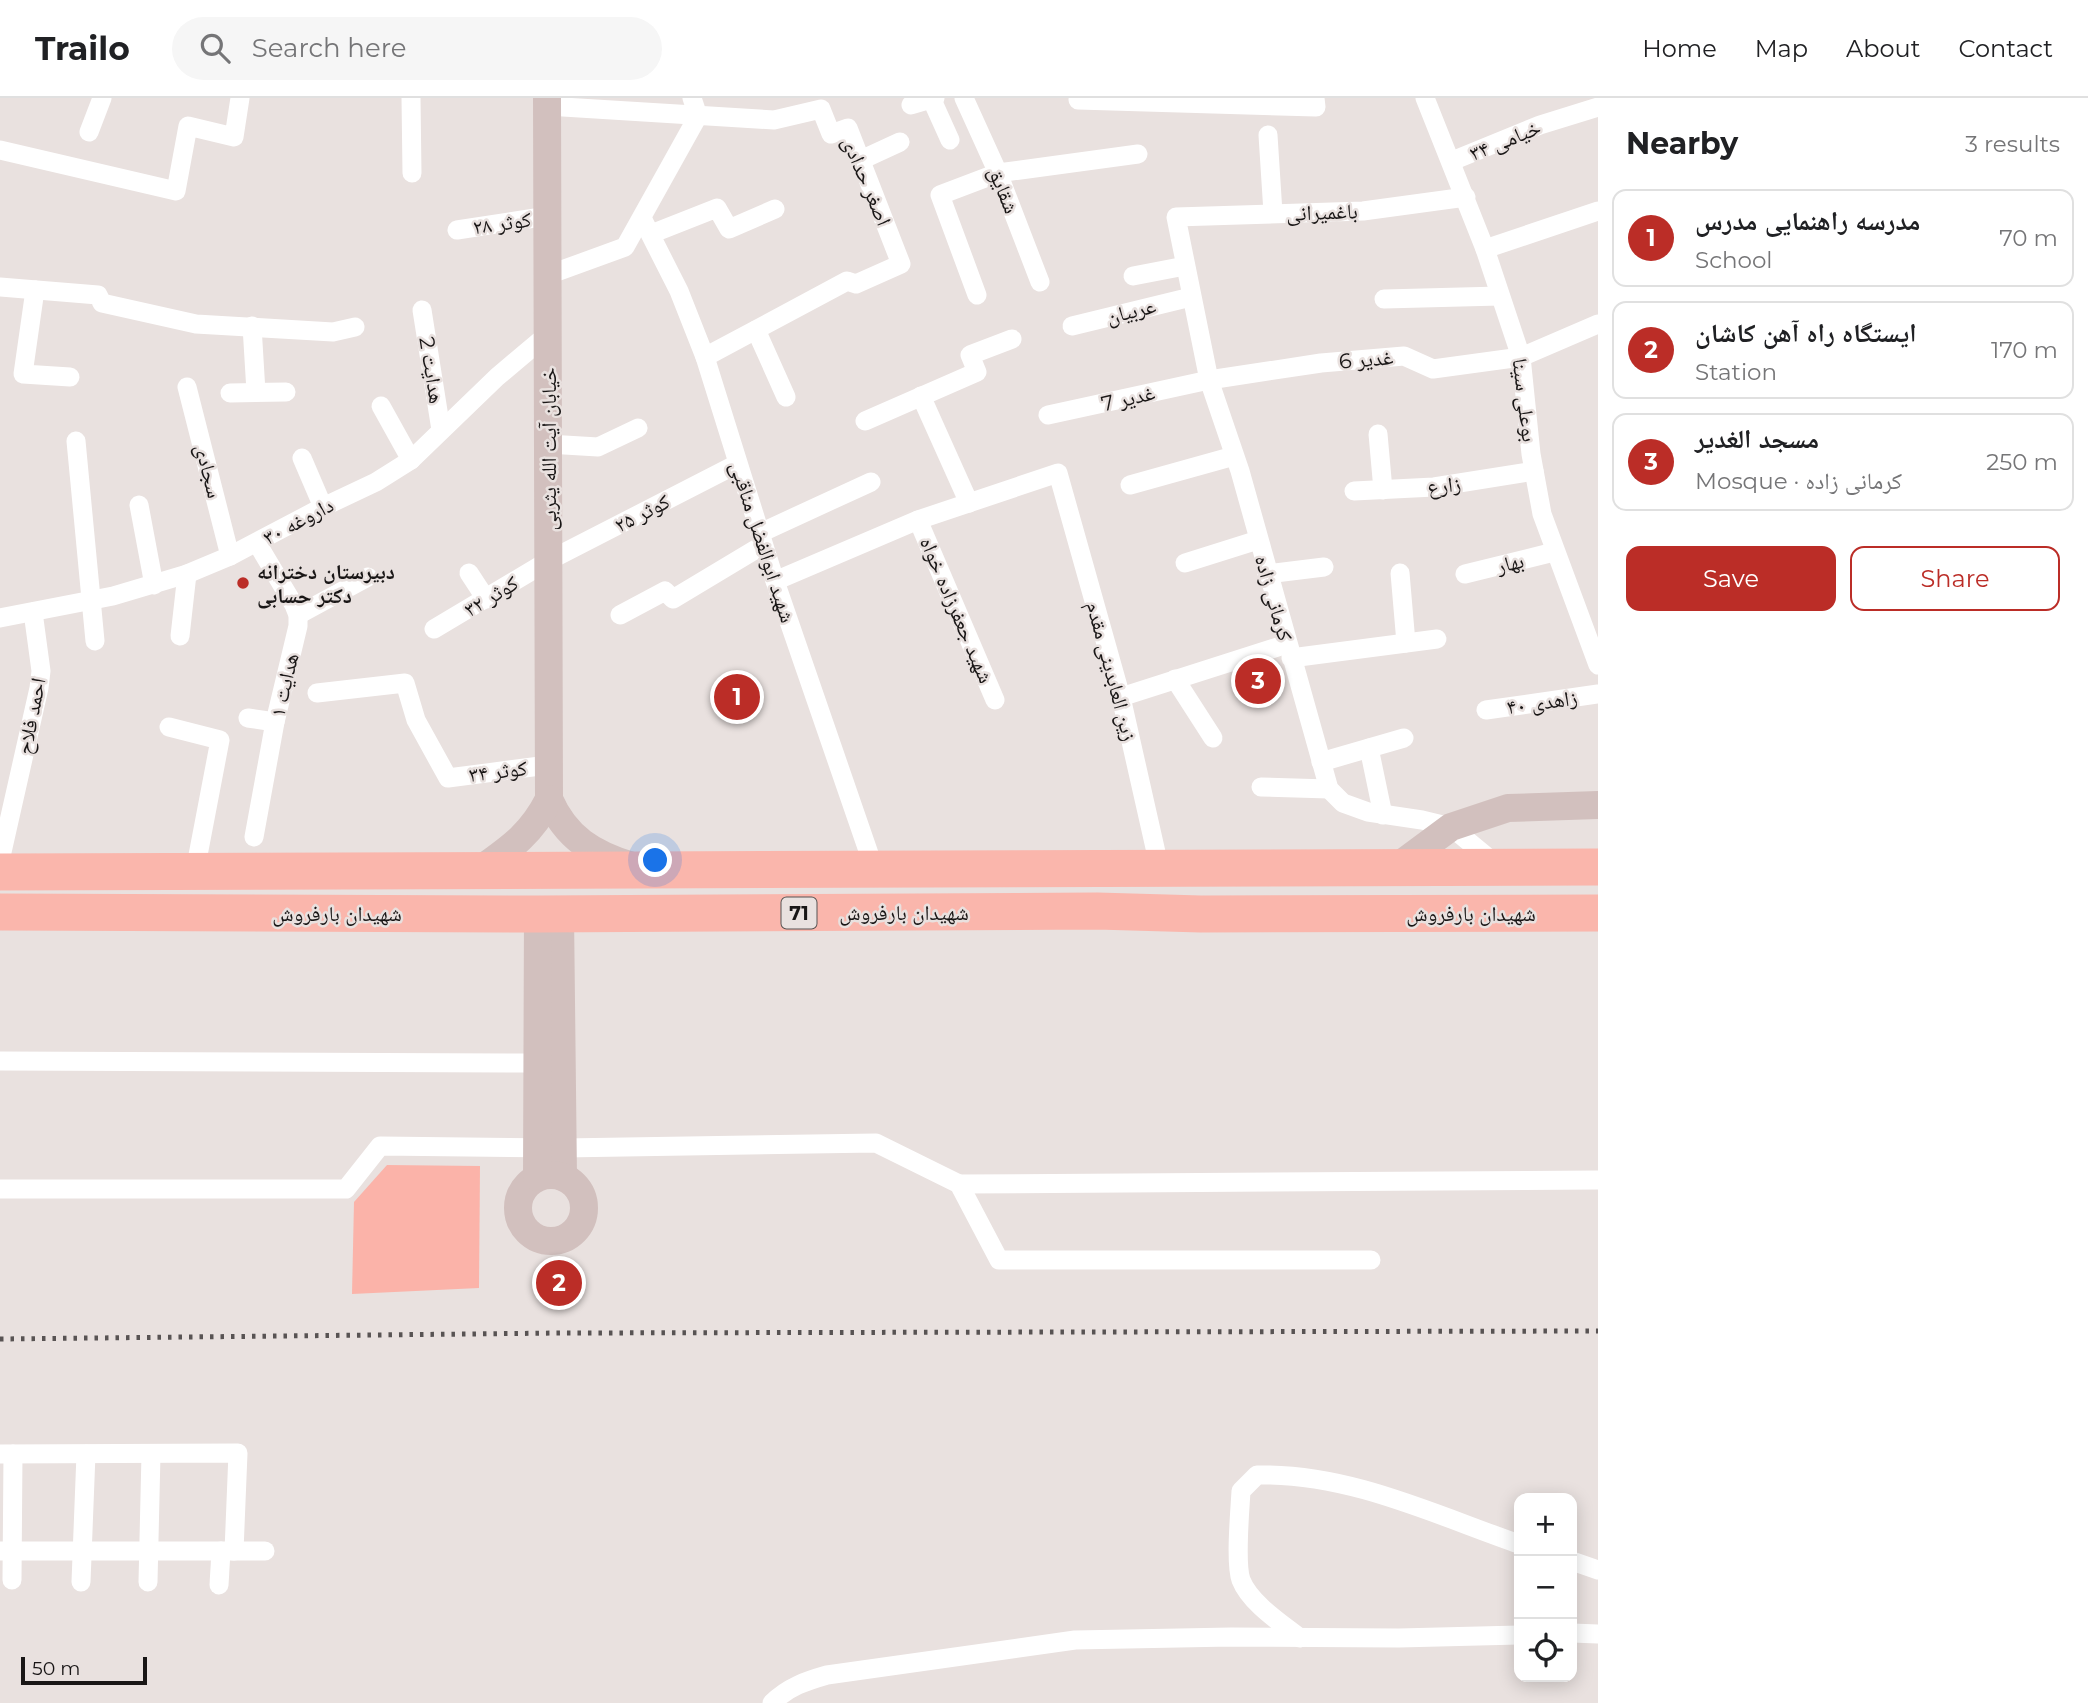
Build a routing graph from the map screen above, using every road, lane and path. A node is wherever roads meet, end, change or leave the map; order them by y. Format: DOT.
graph roads {
  1 [pos="102,98"];
  2 [pos="240,98"];
  3 [pos="411,98"];
  4 [pos="799,98"];
  5 [pos="964,98"];
  6 [pos="1315,98"];
  7 [pos="1425,98"];
  8 [pos="934,99"];
  9 [pos="1078,100"];
  10 [pos="1186,101"];
  11 [pos="547,102"];
  12 [pos="911,104"];
  13 [pos="695,107"];
  14 [pos="1598,107"];
  15 [pos="788,117"];
  16 [pos="89,132"];
  17 [pos="1268,135"];
  18 [pos="950,140"];
  19 [pos="900,142"];
  20 [pos="0,150"];
  21 [pos="1138,155"];
  22 [pos="860,160"];
  23 [pos="1452,161"];
  24 [pos="412,173"];
  25 [pos="998,173"];
  26 [pos="1466,197"];
  27 [pos="775,209"];
  28 [pos="1598,211"];
  29 [pos="1273,213"];
  30 [pos="548,216"];
  31 [pos="1177,218"];
  32 [pos="646,226"];
  33 [pos="457,230"];
  34 [pos="1485,248"];
  35 [pos="1185,266"];
  36 [pos="548,275"];
  37 [pos="1133,276"];
  38 [pos="1040,282"];
  39 [pos="0,287"];
  40 [pos="34,290"];
  41 [pos="977,295"];
  42 [pos="1500,296"];
  43 [pos="1191,297"];
  44 [pos="1384,299"];
  45 [pos="422,310"];
  46 [pos="1598,324"];
  47 [pos="252,326"];
  48 [pos="1072,326"];
  49 [pos="355,327"];
  50 [pos="755,330"];
  51 [pos="548,334"];
  52 [pos="1012,339"];
  53 [pos="705,357"];
  54 [pos="1521,357"];
  55 [pos="70,377"];
  56 [pos="1209,380"];
  57 [pos="187,387"];
  58 [pos="256,392"];
  59 [pos="286,392"];
  60 [pos="230,393"];
  61 [pos="921,396"];
  62 [pos="786,397"];
  63 [pos="381,406"];
  64 [pos="1048,415"];
  65 [pos="865,421"];
  66 [pos="638,428"];
  67 [pos="441,430"];
  68 [pos="1378,434"];
  69 [pos="76,442"];
  70 [pos="548,444"];
  71 [pos="1234,456"];
  72 [pos="302,458"];
  73 [pos="411,460"];
  74 [pos="737,464"];
  75 [pos="1534,471"];
  76 [pos="872,482"];
  77 [pos="1130,485"];
  78 [pos="1383,490"];
  79 [pos="1354,491"];
  80 [pos="969,503"];
  81 [pos="139,505"];
  82 [pos="323,507"];
  83 [pos="918,520"];
  84 [pos="762,539"];
  85 [pos="1258,540"];
  86 [pos="257,543"];
  87 [pos="1554,552"];
  88 [pos="230,556"];
  89 [pos="548,561"];
  90 [pos="1185,563"];
  91 [pos="1324,567"];
  92 [pos="469,573"];
  93 [pos="1400,573"];
  94 [pos="187,574"];
  95 [pos="1267,574"];
  96 [pos="1465,574"];
  97 [pos="368,577"];
  98 [pos="775,581"];
  99 [pos="154,585"];
  100 [pos="486,599"];
  101 [pos="92,600"];
  102 [pos="33,612"];
  103 [pos="298,615"];
  104 [pos="620,615"];
  105 [pos="0,618"];
  106 [pos="434,629"];
  107 [pos="180,636"];
  108 [pos="1437,639"];
  109 [pos="96,641"];
  110 [pos="1406,643"];
  111 [pos="1289,651"];
  112 [pos="1598,665"];
  113 [pos="1175,679"];
  114 [pos="317,693"];
  115 [pos="1598,694"];
  116 [pos="1121,697"];
  117 [pos="995,700"];
  118 [pos="1486,710"];
  119 [pos="248,718"];
  120 [pos="275,722"];
  121 [pos="169,727"];
  122 [pos="1213,738"];
  123 [pos="1404,738"];
  124 [pos="1369,748"];
  125 [pos="1321,762"];
  126 [pos="548,765"];
  127 [pos="1261,788"];
  128 [pos="1329,789"];
  129 [pos="549,799"];
  130 [pos="1598,805"];
  131 [pos="1382,815"];
  132 [pos="1451,827"];
  133 [pos="254,837"];
  134 [pos="0,861"];
  135 [pos="1397,867"];
  136 [pos="1500,867"];
  137 [pos="1598,867"];
  138 [pos="1100,870"];
  139 [pos="1160,870"];
  140 [pos="1199,870"];
  141 [pos="195,871"];
  142 [pos="478,871"];
  143 [pos="646,871"];
  144 [pos="874,871"];
  145 [pos="0,872"];
  146 [pos="1097,911"];
  147 [pos="0,912"];
  148 [pos="1598,913"];
  149 [pos="549,914"];
  150 [pos="1201,914"];
  151 [pos="0,1061"];
  152 [pos="550,1063"];
  153 [pos="550,1148"];
  154 [pos="550,1177"];
  155 [pos="1598,1181"];
  156 [pos="959,1184"];
  157 [pos="0,1189"];
  158 [pos="1371,1260"];
  159 [pos="6,1454"];
  160 [pos="86,1454"];
  161 [pos="151,1454"];
  162 [pos="1514,1542"];
  163 [pos="6,1551"];
  164 [pos="81,1551"];
  165 [pos="149,1551"];
  166 [pos="228,1551"];
  167 [pos="265,1551"];
  168 [pos="1577,1564"];
  169 [pos="1598,1570"];
  170 [pos="12,1580"];
  171 [pos="81,1582"];
  172 [pos="148,1582"];
  173 [pos="219,1585"];
  174 [pos="1577,1633"];
  175 [pos="1598,1634"];
  176 [pos="1514,1635"];
  177 [pos="1300,1638"];
  178 [pos="772,1703"];
  1 -- 16 [label="street"];
  2 -- 20 [label="street"];
  3 -- 24 [label="street"];
  4 -- 15 [label="street"];
  5 -- 25 [label="street, شقایق"];
  6 -- 10 [label="street"];
  7 -- 23 [label="street, بوعلی سینا"];
  8 -- 12 [label="street"];
  8 -- 18 [label="street"];
  9 -- 10 [label="street"];
  11 -- 13 [label="street"];
  11 -- 30 [label="main road, خیابان آیت الله یثربی"];
  13 -- 15 [label="street"];
  13 -- 32 [label="street"];
  14 -- 23 [label="street, خیامی ۳۴"];
  15 -- 22 [label="street, اصغر حدادی"];
  17 -- 29 [label="street"];
  19 -- 22 [label="street"];
  21 -- 25 [label="street"];
  22 -- 50 [label="street, اصغر حدادی"];
  23 -- 26 [label="street, بوعلی سینا"];
  25 -- 38 [label="street, شقایق"];
  25 -- 41 [label="street"];
  26 -- 29 [label="street, باغمیرانی"];
  26 -- 34 [label="street, بوعلی سینا"];
  27 -- 32 [label="street"];
  28 -- 34 [label="street"];
  29 -- 31 [label="street, باغمیرانی"];
  30 -- 33 [label="street, کوثر ۲۸"];
  30 -- 36 [label="main road, خیابان آیت الله یثربی"];
  31 -- 35 [label="street, کرمانی زاده"];
  32 -- 36 [label="street"];
  32 -- 53 [label="street, شهید ابوالفضل مناقبی"];
  34 -- 42 [label="street, بوعلی سینا"];
  35 -- 37 [label="street"];
  35 -- 43 [label="street, کرمانی زاده"];
  36 -- 51 [label="main road, خیابان آیت الله یثربی"];
  39 -- 40 [label="street"];
  40 -- 47 [label="street"];
  40 -- 55 [label="street"];
  42 -- 44 [label="street"];
  42 -- 54 [label="street, بوعلی سینا"];
  43 -- 48 [label="street, عربیان"];
  43 -- 56 [label="street, کرمانی زاده"];
  45 -- 67 [label="street, هدایت 2"];
  46 -- 54 [label="street, غدیر 6"];
  47 -- 49 [label="street"];
  47 -- 58 [label="street"];
  50 -- 53 [label="street"];
  50 -- 62 [label="street"];
  51 -- 67 [label="street, داروغه ۳۰"];
  51 -- 70 [label="main road, خیابان آیت الله یثربی"];
  52 -- 61 [label="street"];
  53 -- 74 [label="street, شهید ابوالفضل مناقبی"];
  54 -- 56 [label="street, غدیر 6"];
  54 -- 75 [label="street, بوعلی سینا"];
  56 -- 64 [label="street, غدیر 7"];
  56 -- 71 [label="street, کرمانی زاده"];
  57 -- 88 [label="street, سجادی"];
  58 -- 59 [label="street"];
  58 -- 60 [label="street"];
  61 -- 65 [label="street"];
  61 -- 80 [label="street"];
  63 -- 73 [label="street"];
  66 -- 70 [label="street"];
  67 -- 73 [label="street, داروغه ۳۰"];
  68 -- 78 [label="street"];
  69 -- 101 [label="street"];
  70 -- 89 [label="main road, خیابان آیت الله یثربی"];
  71 -- 77 [label="street"];
  71 -- 85 [label="street, کرمانی زاده"];
  72 -- 82 [label="street"];
  73 -- 82 [label="street, داروغه ۳۰"];
  74 -- 84 [label="street, شهید ابوالفضل مناقبی"];
  74 -- 89 [label="street, کوثر ۲۵"];
  75 -- 78 [label="street, زارع"];
  75 -- 87 [label="street, بوعلی سینا"];
  76 -- 84 [label="street"];
  78 -- 79 [label="street, زارع"];
  80 -- 83 [label="street"];
  80 -- 116 [label="street, زین العابدینی مقدم"];
  81 -- 99 [label="street"];
  82 -- 86 [label="street, داروغه ۳۰"];
  83 -- 98 [label="street"];
  83 -- 117 [label="street, شهید جعفرزاده خواه"];
  84 -- 98 [label="street, شهید ابوالفضل مناقبی"];
  84 -- 104 [label="street"];
  85 -- 90 [label="street"];
  85 -- 95 [label="street, کرمانی زاده"];
  86 -- 88 [label="street, داروغه ۳۰"];
  86 -- 103 [label="street"];
  87 -- 96 [label="street, بهار"];
  87 -- 112 [label="street, بوعلی سینا"];
  88 -- 94 [label="street, داروغه ۳۰"];
  89 -- 100 [label="street, کوثر ۳۲"];
  89 -- 126 [label="main road, خیابان آیت الله یثربی"];
  91 -- 95 [label="street"];
  92 -- 100 [label="street"];
  93 -- 110 [label="street"];
  94 -- 99 [label="street, داروغه ۳۰"];
  94 -- 107 [label="street"];
  95 -- 111 [label="street, کرمانی زاده"];
  97 -- 103 [label="street"];
  98 -- 144 [label="street, شهید ابوالفضل مناقبی"];
  99 -- 101 [label="street, داروغه ۳۰"];
  100 -- 106 [label="street, کوثر ۳۲"];
  101 -- 102 [label="street, داروغه ۳۰"];
  101 -- 109 [label="street"];
  102 -- 105 [label="street, داروغه ۳۰"];
  102 -- 134 [label="street, احمد فلاح"];
  103 -- 120 [label="street, هدایت ۱"];
  108 -- 110 [label="street"];
  110 -- 111 [label="street"];
  111 -- 113 [label="street"];
  111 -- 125 [label="street, کرمانی زاده"];
  113 -- 116 [label="street"];
  113 -- 122 [label="street"];
  114 -- 126 [label="street, کوثر ۳۴"];
  115 -- 118 [label="street, زاهدی ۴۰"];
  116 -- 139 [label="street, زین العابدینی مقدم"];
  119 -- 120 [label="street"];
  120 -- 133 [label="street, هدایت ۱"];
  121 -- 141 [label="street"];
  123 -- 124 [label="street"];
  124 -- 125 [label="street"];
  124 -- 131 [label="street"];
  125 -- 128 [label="street, کرمانی زاده"];
  126 -- 129 [label="main road, خیابان آیت الله یثربی"];
  127 -- 128 [label="street"];
  128 -- 131 [label="street"];
  129 -- 142 [label="main road"];
  129 -- 143 [label="main road"];
  130 -- 132 [label="main road"];
  131 -- 132 [label="street"];
  132 -- 135 [label="main road"];
  132 -- 136 [label="street"];
  135 -- 136 [label="highway, شهیدان بارفروش / 71"];
  135 -- 140 [label="highway, شهیدان بارفروش / 71"];
  136 -- 137 [label="highway, شهیدان بارفروش / 71"];
  138 -- 139 [label="highway, شهیدان بارفروش / 71"];
  138 -- 144 [label="highway, شهیدان بارفروش / 71"];
  138 -- 146 [label="highway"];
  139 -- 140 [label="highway, شهیدان بارفروش / 71"];
  140 -- 150 [label="highway"];
  141 -- 142 [label="highway, شهیدان بارفروش / 71"];
  141 -- 145 [label="highway, شهیدان بارفروش / 71"];
  142 -- 143 [label="highway, شهیدان بارفروش / 71"];
  143 -- 144 [label="highway, شهیدان بارفروش / 71"];
  146 -- 149 [label="highway, شهیدان بارفروش / 71"];
  146 -- 150 [label="highway, شهیدان بارفروش / 71"];
  147 -- 149 [label="highway, شهیدان بارفروش / 71"];
  148 -- 150 [label="highway, شهیدان بارفروش / 71"];
  149 -- 152 [label="main road"];
  151 -- 152 [label="street"];
  152 -- 153 [label="main road"];
  153 -- 154 [label="main road"];
  153 -- 156 [label="street"];
  153 -- 157 [label="street"];
  155 -- 156 [label="street"];
  156 -- 158 [label="street"];
  159 -- 160 [label="street"];
  159 -- 163 [label="street"];
  160 -- 161 [label="street"];
  160 -- 164 [label="street"];
  161 -- 165 [label="street"];
  161 -- 166 [label="street"];
  162 -- 177 [label="street"];
  163 -- 164 [label="street"];
  163 -- 170 [label="street"];
  164 -- 165 [label="street"];
  164 -- 171 [label="street"];
  165 -- 166 [label="street"];
  165 -- 172 [label="street"];
  166 -- 167 [label="street"];
  166 -- 173 [label="street"];
  168 -- 169 [label="street"];
  174 -- 175 [label="street"];
  176 -- 177 [label="street"];
  177 -- 178 [label="street"];
}
